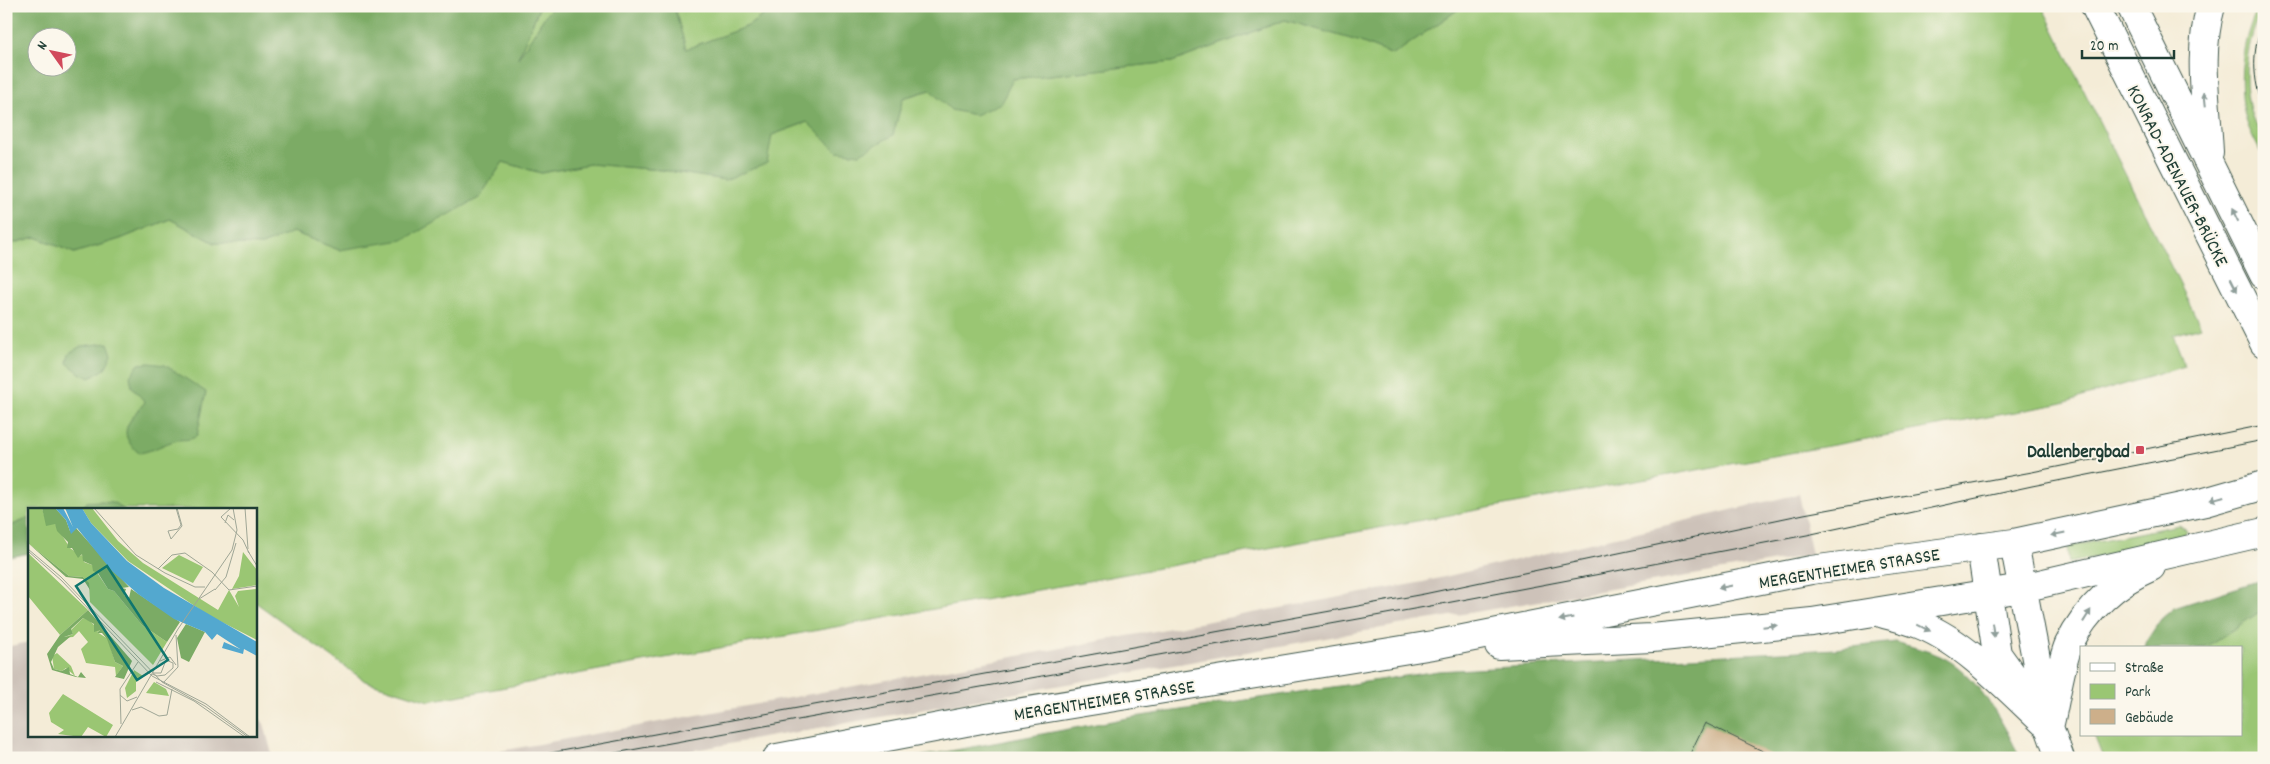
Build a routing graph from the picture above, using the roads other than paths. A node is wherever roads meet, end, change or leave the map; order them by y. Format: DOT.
graph roads {
  1 [pos="2094,6"];
  2 [pos="2131,6"];
  3 [pos="2210,6"];
  4 [pos="2210,164"];
  5 [pos="2264,275"];
  6 [pos="2264,343"];
  7 [pos="2264,485"];
  8 [pos="2264,532"];
  9 [pos="2014,543"];
  10 [pos="1981,547"];
  11 [pos="2193,549"];
  12 [pos="2022,588"];
  13 [pos="1988,594"];
  14 [pos="1878,612"];
  15 [pos="1433,645"];
  16 [pos="2049,727"];
  17 [pos="777,758"];
  18 [pos="2060,758"];
  1 -- 6 [label="main road, KONRAD-ADENAUER-BRÜCKE, one-way"];
  2 -- 4 [label="main road"];
  4 -- 3 [label="main road, one-way"];
  5 -- 4 [label="main road, one-way"];
  7 -- 9 [label="main road, MERGENTHEIMER STRASSE, one-way"];
  8 -- 11 [label="main road, MERGENTHEIMER STRASSE"];
  9 -- 10 [label="main road, MERGENTHEIMER STRASSE"];
  9 -- 12 [label="main road"];
  10 -- 13 [label="main road"];
  10 -- 15 [label="main road, MERGENTHEIMER STRASSE, one-way"];
  11 -- 12 [label="main road, MERGENTHEIMER STRASSE"];
  16 -- 11 [label="main road, one-way"];
  12 -- 13 [label="main road, MERGENTHEIMER STRASSE"];
  12 -- 16 [label="main road"];
  13 -- 14 [label="main road, MERGENTHEIMER STRASSE"];
  13 -- 16 [label="main road, one-way"];
  15 -- 14 [label="main road, MERGENTHEIMER STRASSE, one-way"];
  14 -- 16 [label="main road, one-way"];
  15 -- 17 [label="main road, MERGENTHEIMER STRASSE"];
  16 -- 18 [label="main road"];
}
